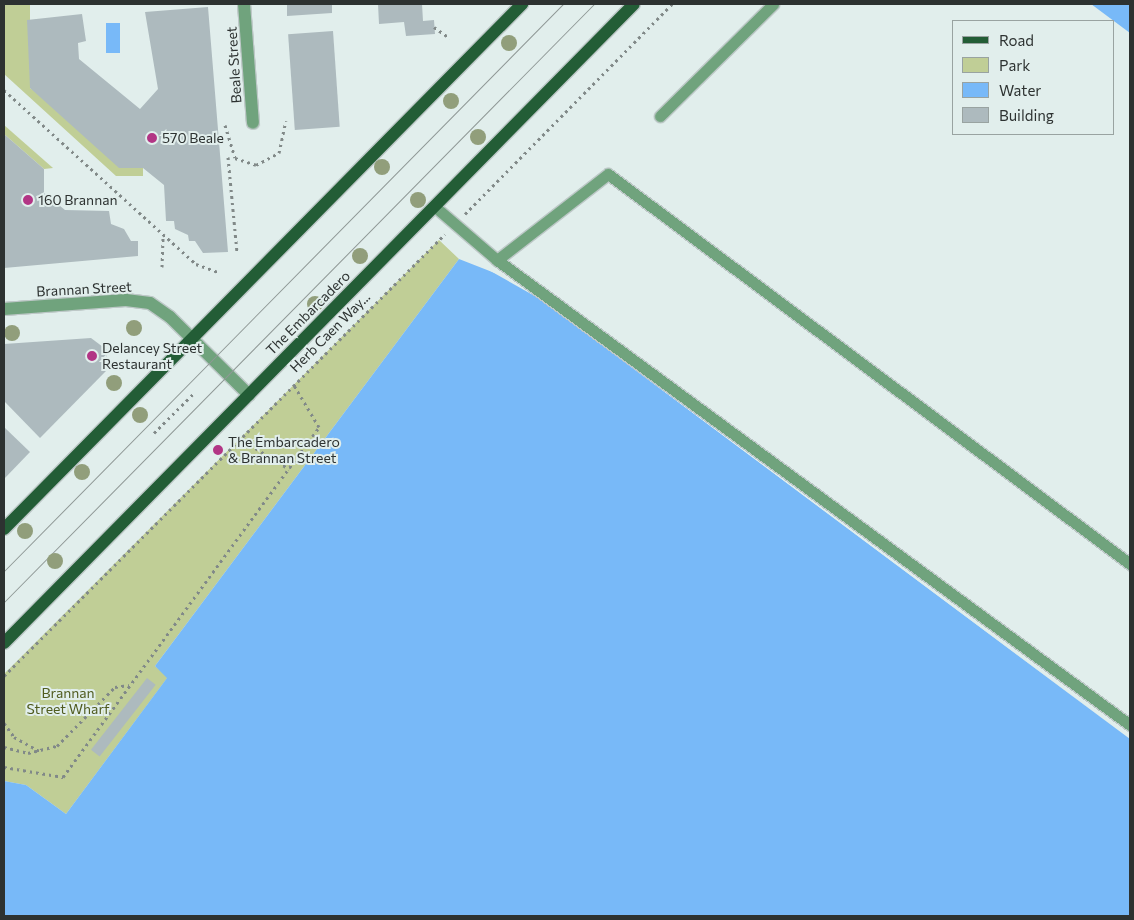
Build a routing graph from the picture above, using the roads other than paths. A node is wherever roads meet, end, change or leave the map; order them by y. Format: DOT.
graph roads {
  1 [pos="244,4"];
  2 [pos="522,4"];
  3 [pos="634,4"];
  4 [pos="773,4"];
  5 [pos="660,116"];
  6 [pos="253,123"];
  7 [pos="434,206"];
  8 [pos="497,260"];
  9 [pos="4,309"];
  10 [pos="193,338"];
  11 [pos="249,395"];
  12 [pos="4,529"];
  13 [pos="1130,564"];
  14 [pos="4,643"];
  15 [pos="1130,725"];
  1 -- 6 [label="street, Beale Street"];
  2 -- 10 [label="main road"];
  3 -- 7 [label="main road, The Embarcadero"];
  4 -- 5 [label="lane"];
  7 -- 8 [label="lane"];
  7 -- 11 [label="main road, The Embarcadero"];
  8 -- 13 [label="lane"];
  8 -- 15 [label="lane"];
  9 -- 10 [label="street, Brannan Street"];
  10 -- 11 [label="street, Brannan Street"];
  10 -- 12 [label="main road"];
  11 -- 14 [label="main road, The Embarcadero"];
}
